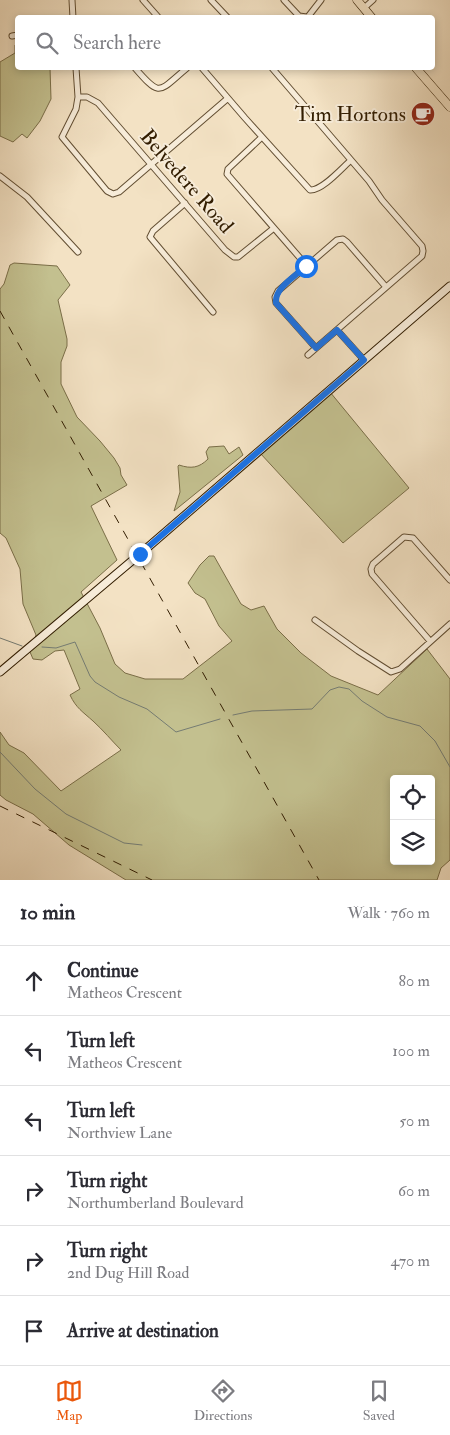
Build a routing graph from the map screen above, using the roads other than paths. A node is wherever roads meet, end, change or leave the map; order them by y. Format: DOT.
graph roads {
  1 [pos="72,0"];
  2 [pos="143,0"];
  3 [pos="211,0"];
  4 [pos="284,0"];
  5 [pos="321,0"];
  6 [pos="357,0"];
  7 [pos="373,0"];
  8 [pos="364,8"];
  9 [pos="73,15"];
  10 [pos="156,15"];
  11 [pos="225,15"];
  12 [pos="298,15"];
  13 [pos="309,15"];
  14 [pos="370,15"];
  15 [pos="76,70"];
  16 [pos="137,70"];
  17 [pos="185,70"];
  18 [pos="204,70"];
  19 [pos="274,70"];
  20 [pos="418,70"];
  21 [pos="78,97"];
  22 [pos="228,99"];
  23 [pos="450,107"];
  24 [pos="262,137"];
  25 [pos="351,160"];
  26 [pos="151,165"];
  27 [pos="0,176"];
  28 [pos="184,203"];
  29 [pos="274,228"];
  30 [pos="78,252"];
  31 [pos="306,266"];
  32 [pos="450,286"];
  33 [pos="386,287"];
  34 [pos="213,312"];
  35 [pos="337,330"];
  36 [pos="316,348"];
  37 [pos="308,355"];
  38 [pos="364,360"];
  39 [pos="450,580"];
  40 [pos="315,620"];
  41 [pos="450,624"];
  42 [pos="430,641"];
  43 [pos="0,672"];
  1 -- 9 [label="street"];
  2 -- 10 [label="street"];
  3 -- 11 [label="street"];
  4 -- 12 [label="street"];
  5 -- 13 [label="street"];
  6 -- 8 [label="main road"];
  7 -- 8 [label="street"];
  8 -- 14 [label="main road"];
  15 -- 21 [label="street"];
  16 -- 17 [label="street"];
  18 -- 22 [label="street"];
  19 -- 25 [label="street"];
  20 -- 23 [label="main road"];
  21 -- 26 [label="street, Belvedere Road"];
  21 -- 26 [label="street"];
  22 -- 24 [label="street"];
  22 -- 26 [label="street"];
  24 -- 25 [label="street"];
  24 -- 29 [label="street"];
  25 -- 33 [label="street"];
  26 -- 28 [label="street, Belvedere Road"];
  27 -- 30 [label="street"];
  28 -- 29 [label="street, Belvedere Road"];
  28 -- 34 [label="street"];
  29 -- 31 [label="street"];
  31 -- 33 [label="street"];
  31 -- 36 [label="street"];
  32 -- 38 [label="street"];
  33 -- 35 [label="street"];
  35 -- 36 [label="street"];
  35 -- 38 [label="street"];
  36 -- 37 [label="street"];
  38 -- 43 [label="street"];
  39 -- 42 [label="street"];
  40 -- 42 [label="street"];
  41 -- 42 [label="street"];
}
